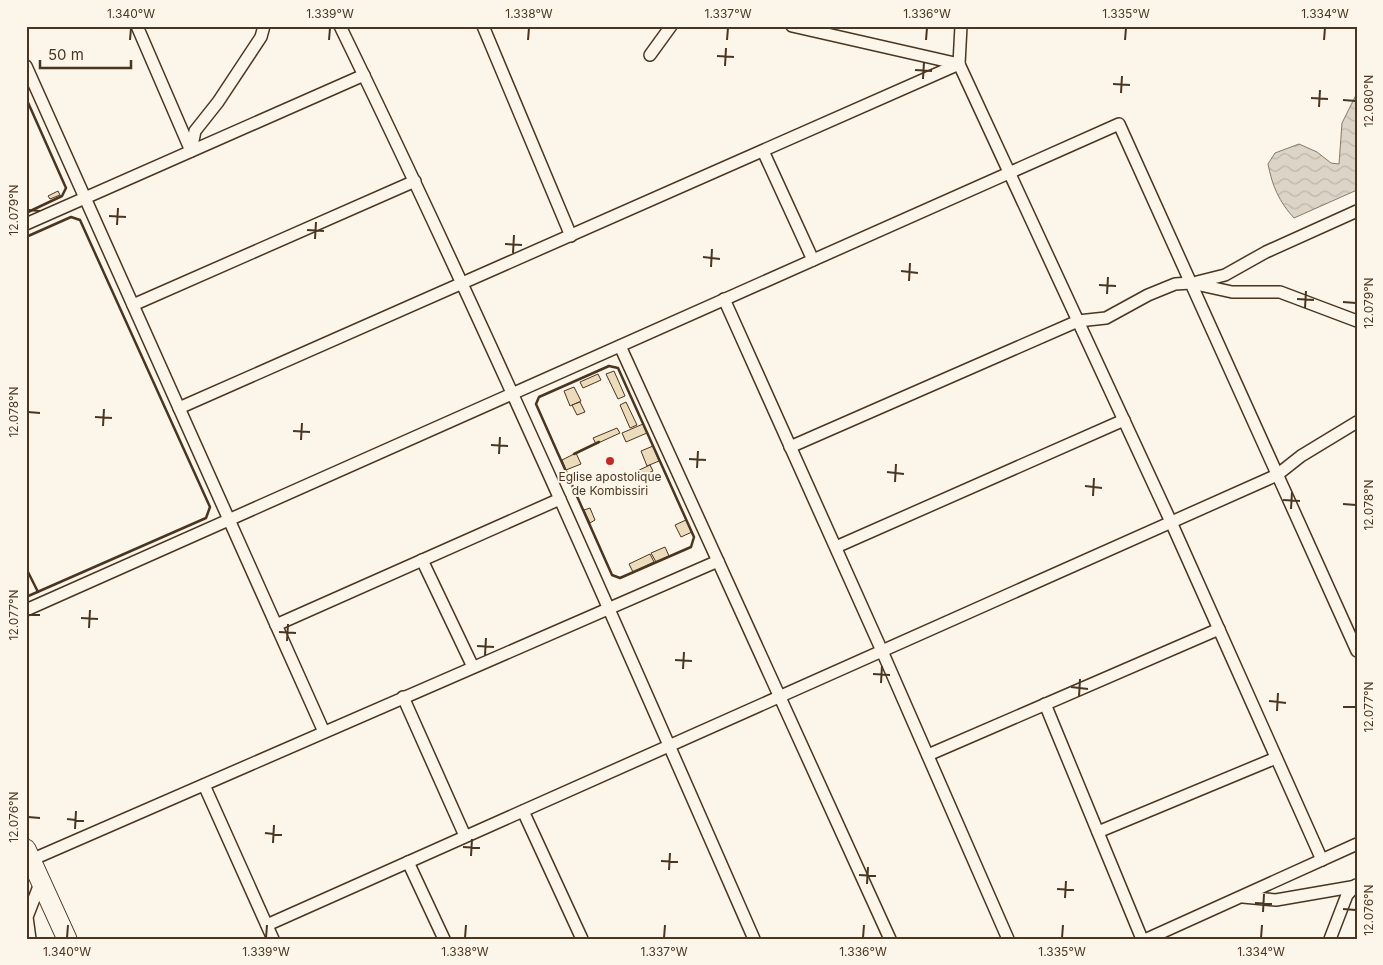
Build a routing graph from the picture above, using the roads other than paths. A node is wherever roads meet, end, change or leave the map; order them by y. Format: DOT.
graph roads {
  1 [pos="137,26"];
  2 [pos="264,26"];
  3 [pos="340,26"];
  4 [pos="483,26"];
  5 [pos="671,26"];
  6 [pos="792,26"];
  7 [pos="961,26"];
  8 [pos="650,55"];
  9 [pos="959,64"];
  10 [pos="26,66"];
  11 [pos="364,76"];
  12 [pos="192,151"];
  13 [pos="763,151"];
  14 [pos="1009,172"];
  15 [pos="415,182"];
  16 [pos="85,198"];
  17 [pos="1357,211"];
  18 [pos="26,224"];
  19 [pos="571,236"];
  20 [pos="813,260"];
  21 [pos="1191,283"];
  22 [pos="462,284"];
  23 [pos="724,299"];
  24 [pos="133,305"];
  25 [pos="1357,321"];
  26 [pos="1078,322"];
  27 [pos="620,346"];
  28 [pos="512,394"];
  29 [pos="180,408"];
  30 [pos="1124,420"];
  31 [pos="1357,422"];
  32 [pos="790,447"];
  33 [pos="1277,475"];
  34 [pos="560,499"];
  35 [pos="229,520"];
  36 [pos="1171,522"];
  37 [pos="836,547"];
  38 [pos="422,560"];
  39 [pos="718,561"];
  40 [pos="609,607"];
  41 [pos="26,610"];
  42 [pos="276,625"];
  43 [pos="1219,629"];
  44 [pos="882,651"];
  45 [pos="1357,651"];
  46 [pos="473,666"];
  47 [pos="403,697"];
  48 [pos="779,697"];
  49 [pos="1045,704"];
  50 [pos="324,732"];
  51 [pos="670,746"];
  52 [pos="928,755"];
  53 [pos="1276,758"];
  54 [pos="204,785"];
  55 [pos="523,810"];
  56 [pos="1098,832"];
  57 [pos="465,836"];
  58 [pos="1357,844"];
  59 [pos="29,855"];
  60 [pos="1322,860"];
  61 [pos="408,862"];
  62 [pos="41,881"];
  63 [pos="1356,885"];
  64 [pos="1241,896"];
  65 [pos="267,925"];
  66 [pos="30,939"];
  67 [pos="67,939"];
  68 [pos="273,939"];
  69 [pos="444,939"];
  70 [pos="582,939"];
  71 [pos="754,939"];
  72 [pos="890,939"];
  73 [pos="1008,939"];
  74 [pos="1142,939"];
  75 [pos="1147,939"];
  76 [pos="1330,939"];
  1 -- 12 [label="street"];
  2 -- 12 [label="street"];
  3 -- 11 [label="street"];
  4 -- 19 [label="street"];
  5 -- 8 [label="street"];
  6 -- 9 [label="street"];
  7 -- 9 [label="street"];
  9 -- 13 [label="street"];
  9 -- 14 [label="street"];
  10 -- 16 [label="street"];
  11 -- 12 [label="street"];
  11 -- 15 [label="street"];
  12 -- 16 [label="street"];
  13 -- 19 [label="street"];
  13 -- 20 [label="street"];
  14 -- 20 [label="street"];
  14 -- 21 [label="street"];
  14 -- 26 [label="street"];
  15 -- 22 [label="street"];
  15 -- 24 [label="street"];
  16 -- 18 [label="street"];
  16 -- 24 [label="street"];
  17 -- 21 [label="street"];
  19 -- 22 [label="street"];
  20 -- 23 [label="street"];
  21 -- 25 [label="street"];
  21 -- 26 [label="street"];
  21 -- 33 [label="street"];
  22 -- 28 [label="street"];
  22 -- 29 [label="street"];
  23 -- 27 [label="street"];
  23 -- 32 [label="street"];
  24 -- 29 [label="street"];
  26 -- 30 [label="street"];
  26 -- 32 [label="street"];
  27 -- 28 [label="street"];
  27 -- 39 [label="street"];
  28 -- 34 [label="street"];
  28 -- 35 [label="street"];
  29 -- 35 [label="street"];
  30 -- 36 [label="street"];
  30 -- 37 [label="street"];
  31 -- 33 [label="street"];
  32 -- 37 [label="street"];
  33 -- 36 [label="street"];
  33 -- 45 [label="street"];
  34 -- 38 [label="street"];
  34 -- 40 [label="street"];
  35 -- 41 [label="street"];
  35 -- 42 [label="street"];
  36 -- 43 [label="street"];
  36 -- 44 [label="street"];
  37 -- 44 [label="street"];
  38 -- 42 [label="street"];
  38 -- 46 [label="street"];
  39 -- 40 [label="street"];
  39 -- 48 [label="street"];
  40 -- 46 [label="street"];
  40 -- 51 [label="street"];
  42 -- 50 [label="street"];
  43 -- 49 [label="street"];
  43 -- 53 [label="street"];
  44 -- 48 [label="street"];
  44 -- 52 [label="street"];
  46 -- 47 [label="street"];
  47 -- 50 [label="street"];
  47 -- 57 [label="street"];
  48 -- 51 [label="street"];
  48 -- 72 [label="street"];
  49 -- 52 [label="street"];
  49 -- 56 [label="street"];
  50 -- 54 [label="street"];
  51 -- 55 [label="street"];
  51 -- 71 [label="street"];
  52 -- 73 [label="street"];
  53 -- 56 [label="street"];
  53 -- 60 [label="street"];
  54 -- 59 [label="street"];
  54 -- 65 [label="street"];
  55 -- 57 [label="street"];
  55 -- 70 [label="street"];
  56 -- 74 [label="street"];
  57 -- 61 [label="street"];
  58 -- 60 [label="street"];
  59 -- 62 [label="highway"];
  60 -- 64 [label="street"];
  61 -- 65 [label="street"];
  61 -- 69 [label="street"];
  62 -- 66 [label="street"];
  62 -- 67 [label="highway"];
  63 -- 64 [label="street"];
  63 -- 76 [label="street"];
  64 -- 75 [label="street"];
  65 -- 68 [label="street"];
}
